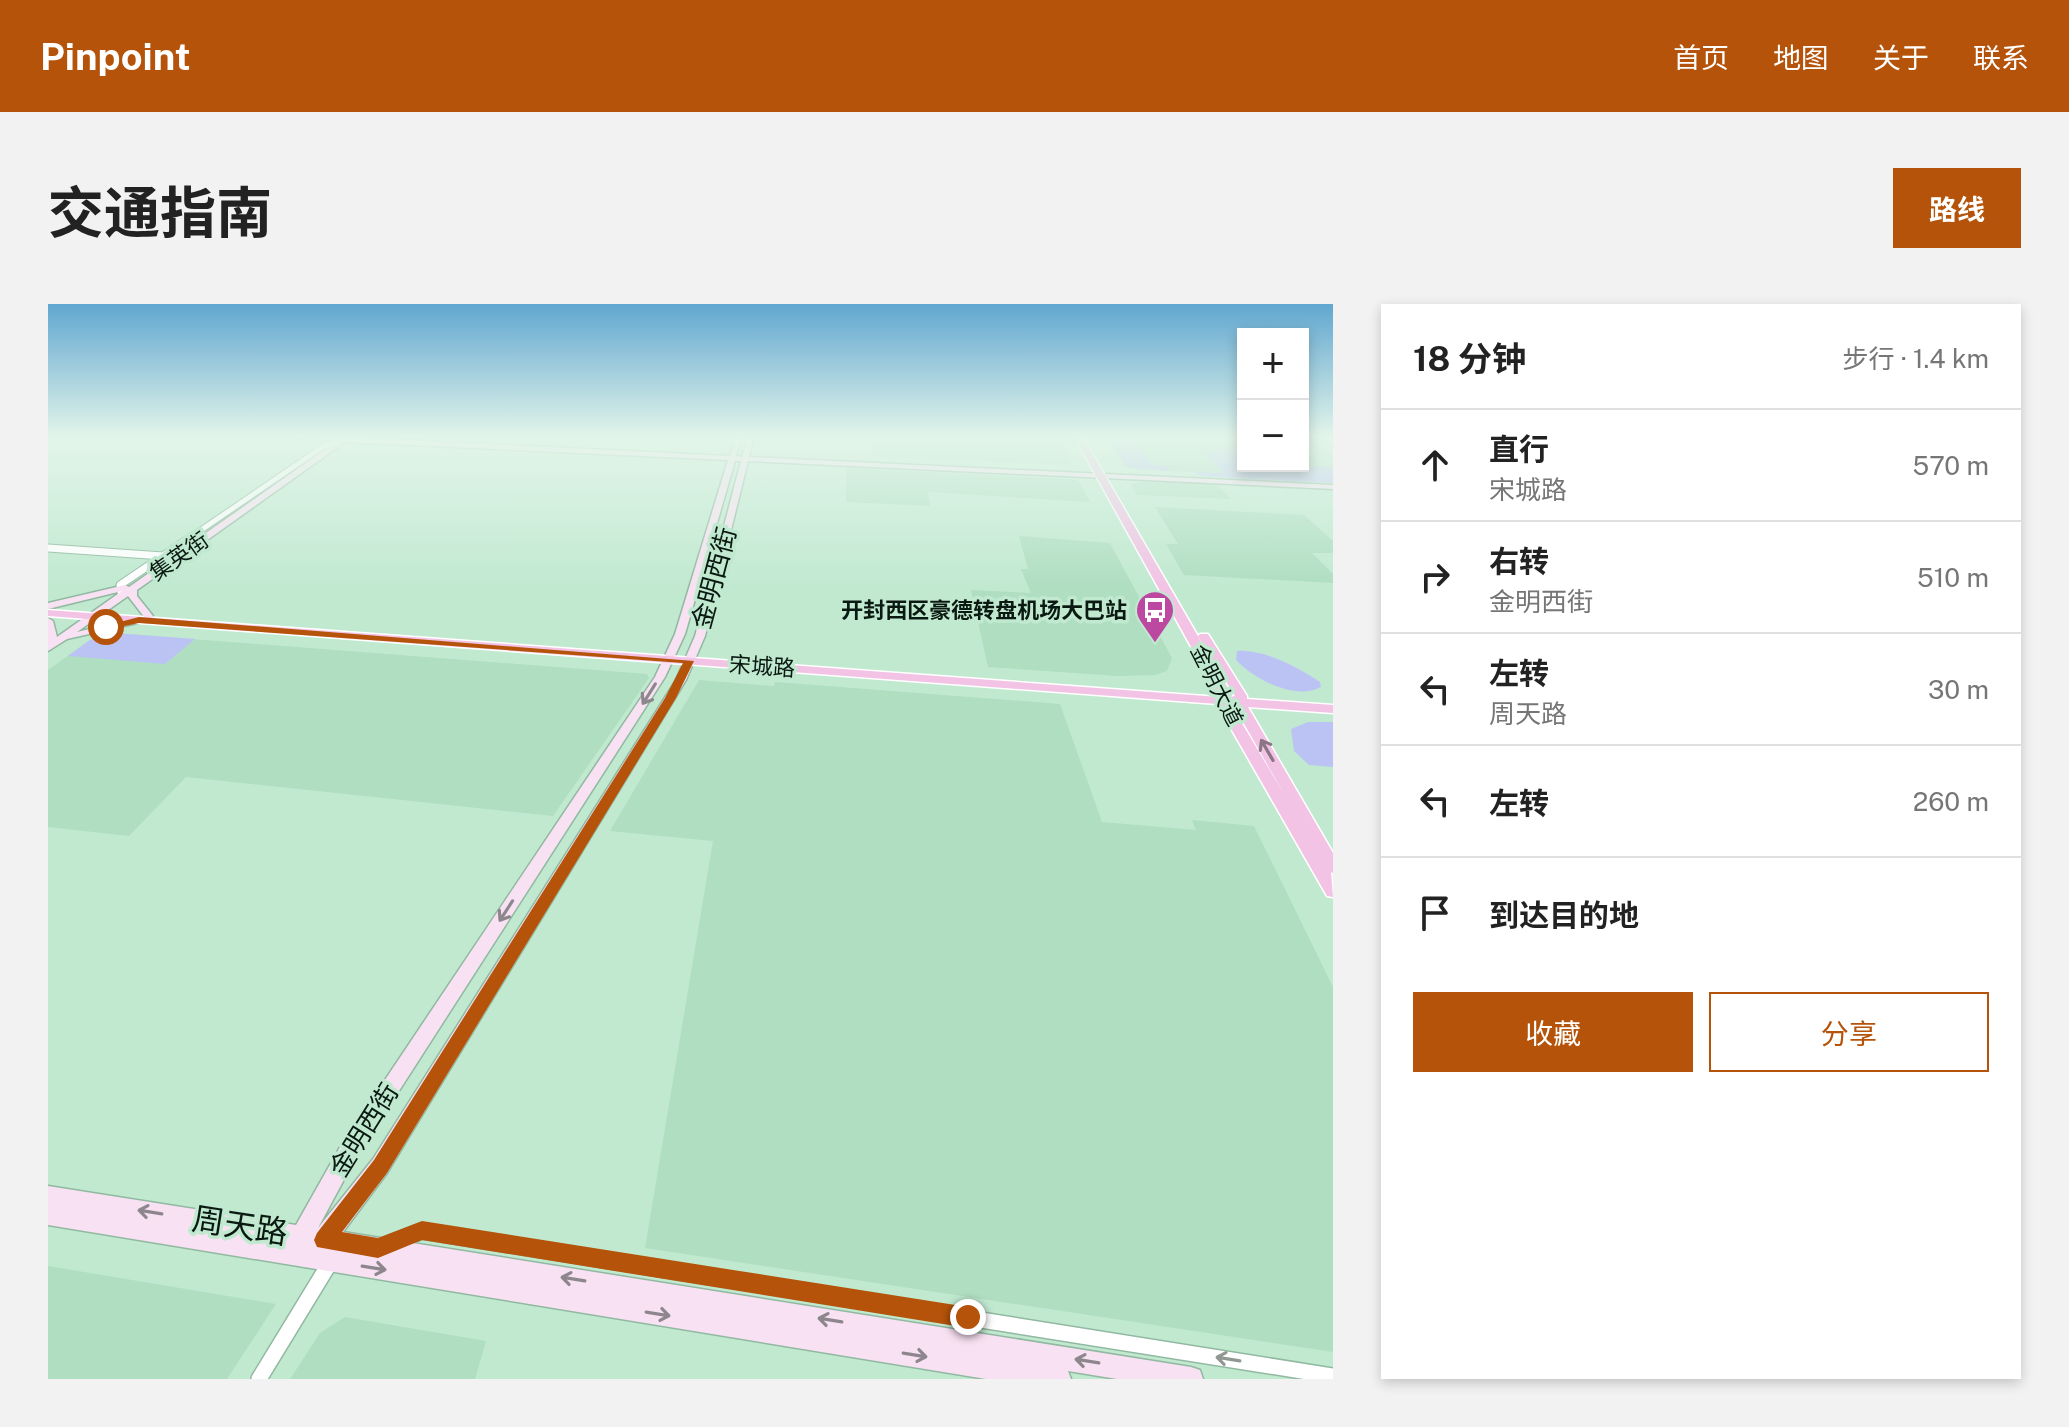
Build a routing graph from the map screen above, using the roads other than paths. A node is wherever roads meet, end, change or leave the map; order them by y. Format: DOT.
graph roads {
  1 [pos="265,486"];
  2 [pos="275,486"];
  3 [pos="730,486"];
  4 [pos="732,486"];
  5 [pos="1110,486"];
  6 [pos="48,548"];
  7 [pos="163,556"];
  8 [pos="126,589"];
  9 [pos="48,609"];
  10 [pos="93,614"];
  11 [pos="144,618"];
  12 [pos="48,621"];
  13 [pos="52,643"];
  14 [pos="669,657"];
  15 [pos="690,658"];
  16 [pos="1232,698"];
  17 [pos="1333,703"];
  18 [pos="1333,709"];
  19 [pos="1333,867"];
  20 [pos="1333,891"];
  21 [pos="48,1196"];
  22 [pos="48,1215"];
  23 [pos="319,1245"];
  24 [pos="378,1248"];
  25 [pos="1333,1376"];
  26 [pos="259,1379"];
  27 [pos="1059,1379"];
  28 [pos="1191,1379"];
  1 -- 7 [label="street"];
  2 -- 8 [label="street, 集英街"];
  3 -- 14 [label="street, 金明西街"];
  4 -- 15 [label="street, 金明西街"];
  5 -- 16 [label="main road, 金明大道"];
  6 -- 7 [label="street"];
  7 -- 8 [label="street"];
  8 -- 9 [label="street"];
  8 -- 10 [label="street, 集英街"];
  8 -- 11 [label="street"];
  9 -- 10 [label="main road, 宋城路"];
  10 -- 11 [label="main road, 宋城路"];
  10 -- 13 [label="street, 集英街"];
  11 -- 13 [label="street"];
  11 -- 14 [label="main road, 宋城路"];
  12 -- 13 [label="street"];
  14 -- 15 [label="main road, 宋城路"];
  14 -- 23 [label="street, 金明西街, one-way"];
  15 -- 16 [label="main road, 宋城路"];
  15 -- 23 [label="street, 金明西街"];
  16 -- 17 [label="main road, 宋城路"];
  16 -- 18 [label="main road, 宋城路"];
  19 -- 16 [label="main road, 金明大道, one-way"];
  16 -- 20 [label="main road, 金明大道"];
  23 -- 21 [label="street, 周天路, one-way"];
  22 -- 23 [label="street, 周天路"];
  23 -- 24 [label="street, 周天路"];
  23 -- 26 [label="street"];
  23 -- 27 [label="street, 周天路, one-way"];
  25 -- 24 [label="street, one-way"];
  28 -- 24 [label="street, 周天路, one-way"];
}
